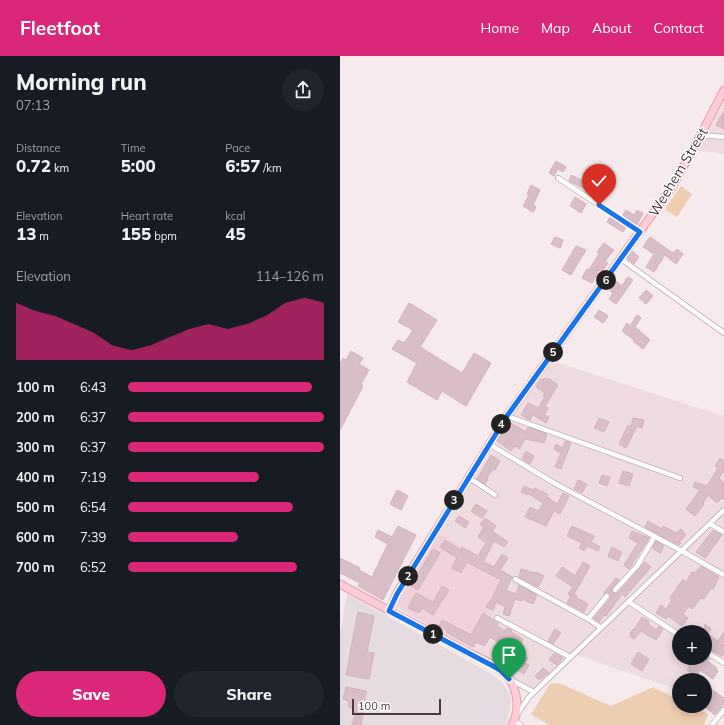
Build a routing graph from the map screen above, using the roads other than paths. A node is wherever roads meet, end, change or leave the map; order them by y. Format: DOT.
graph roads {
  1 [pos="724,90"];
  2 [pos="702,135"];
  3 [pos="724,137"];
  4 [pos="558,178"];
  5 [pos="640,232"];
  6 [pos="621,259"];
  7 [pos="724,333"];
  8 [pos="507,416"];
  9 [pos="489,444"];
  10 [pos="468,478"];
  11 [pos="680,478"];
  12 [pos="495,495"];
  13 [pos="724,510"];
  14 [pos="710,524"];
  15 [pos="724,532"];
  16 [pos="655,536"];
  17 [pos="682,550"];
  18 [pos="724,574"];
  19 [pos="515,579"];
  20 [pos="340,584"];
  21 [pos="615,590"];
  22 [pos="608,596"];
  23 [pos="629,602"];
  24 [pos="389,611"];
  25 [pos="497,618"];
  26 [pos="588,618"];
  27 [pos="600,627"];
  28 [pos="672,630"];
  29 [pos="712,655"];
  30 [pos="570,657"];
  31 [pos="724,663"];
  32 [pos="509,679"];
  33 [pos="534,692"];
  34 [pos="724,710"];
  35 [pos="516,722"];
  36 [pos="712,725"];
  1 -- 2 [label="street, Weehem Street"];
  2 -- 3 [label="street"];
  2 -- 5 [label="street, Weehem Street"];
  4 -- 5 [label="street"];
  5 -- 6 [label="street, Weehem Street"];
  6 -- 7 [label="street"];
  6 -- 8 [label="street, Weehem Street"];
  8 -- 9 [label="street, Weehem Street"];
  8 -- 11 [label="street"];
  9 -- 10 [label="street, Weehem Street"];
  9 -- 16 [label="street"];
  10 -- 12 [label="street"];
  10 -- 24 [label="street, Weehem Street"];
  13 -- 14 [label="street"];
  14 -- 15 [label="street"];
  14 -- 17 [label="street"];
  16 -- 17 [label="street"];
  16 -- 21 [label="street"];
  17 -- 18 [label="street"];
  17 -- 23 [label="street"];
  19 -- 26 [label="street"];
  20 -- 24 [label="street"];
  22 -- 26 [label="street"];
  23 -- 27 [label="street"];
  23 -- 28 [label="street"];
  24 -- 32 [label="street"];
  25 -- 30 [label="street"];
  26 -- 27 [label="street"];
  27 -- 30 [label="street"];
  29 -- 31 [label="street"];
  30 -- 33 [label="street"];
  32 -- 33 [label="street"];
  32 -- 35 [label="street"];
  33 -- 35 [label="street"];
  34 -- 36 [label="street"];
}
